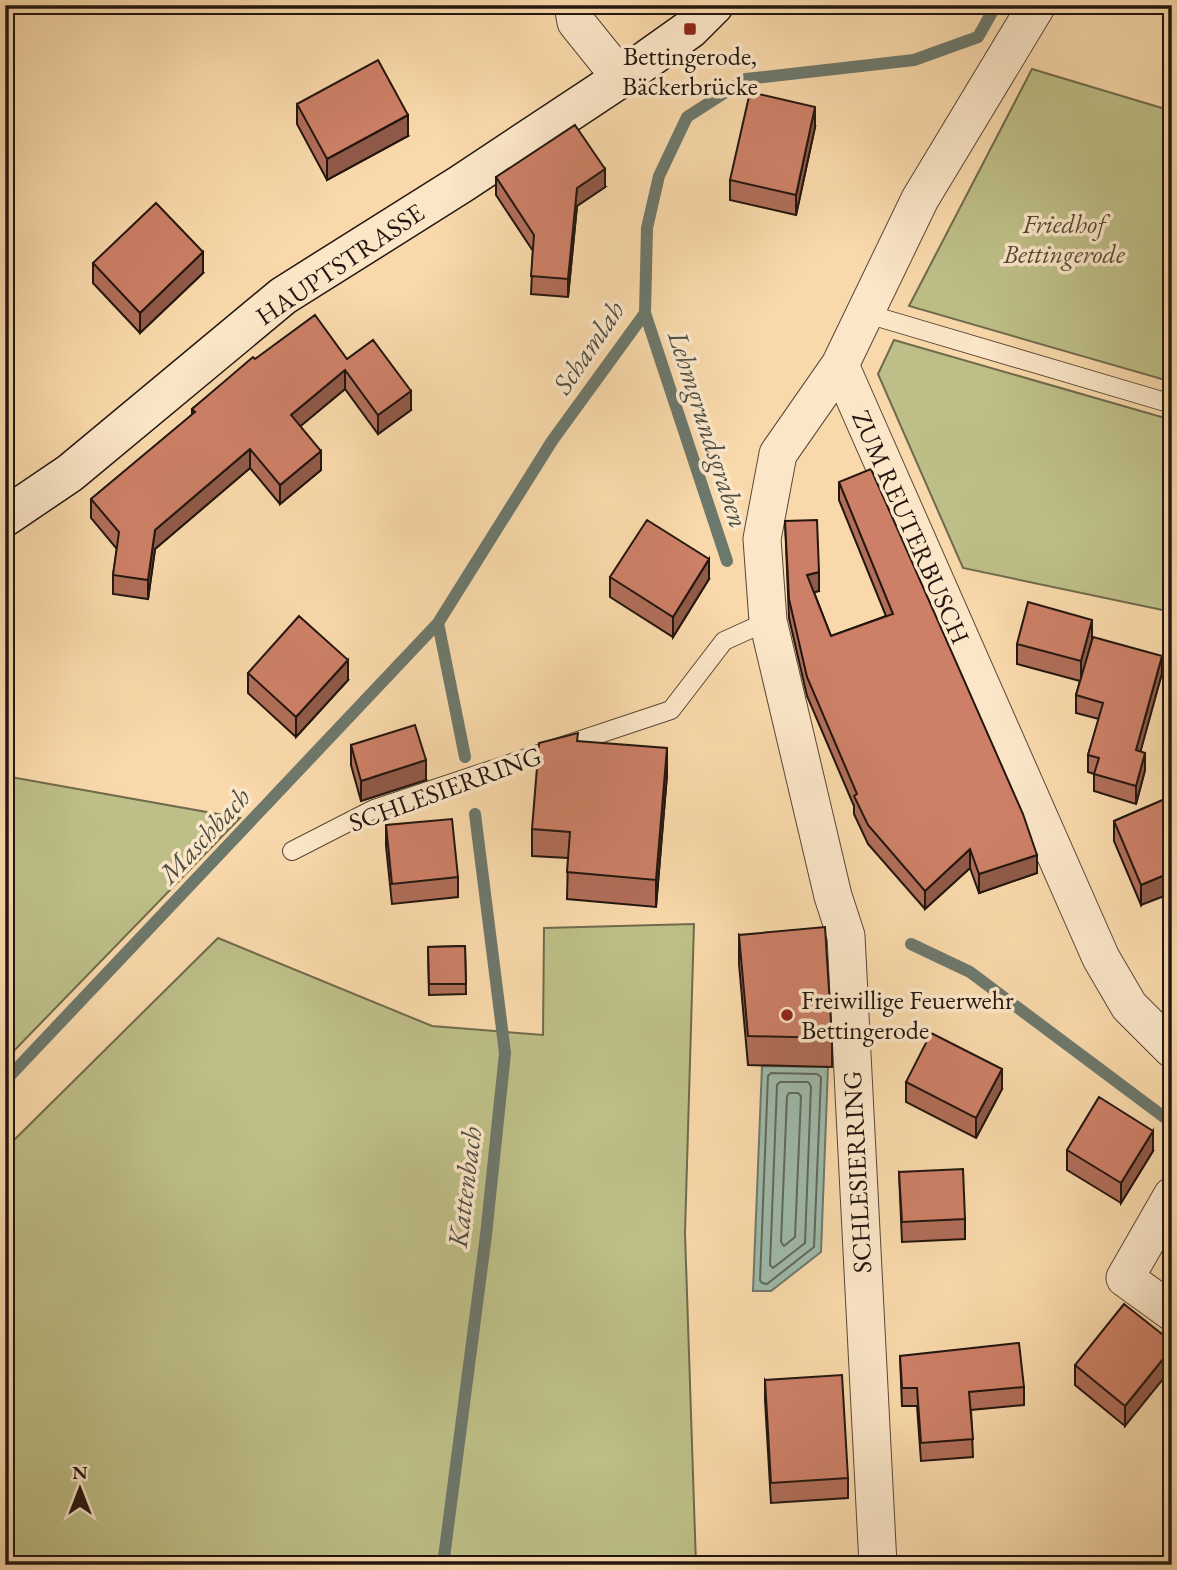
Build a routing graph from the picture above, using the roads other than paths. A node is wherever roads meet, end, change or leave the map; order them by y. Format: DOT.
graph roads {
  1 [pos="573,5"];
  2 [pos="714,5"];
  3 [pos="1037,5"];
  4 [pos="621,78"];
  5 [pos="864,313"];
  6 [pos="840,365"];
  7 [pos="1172,404"];
  8 [pos="70,473"];
  9 [pos="5,517"];
  10 [pos="5,542"];
  11 [pos="768,621"];
  12 [pos="292,851"];
  13 [pos="1172,1049"];
  14 [pos="1172,1196"];
  15 [pos="1172,1312"];
  16 [pos="878,1565"];
  1 -- 4 [label="street"];
  2 -- 4 [label="street, HAUPTSTRASSE"];
  3 -- 5 [label="street"];
  4 -- 8 [label="street, HAUPTSTRASSE"];
  5 -- 6 [label="street"];
  5 -- 7 [label="lane"];
  6 -- 11 [label="street, SCHLESIERRING"];
  6 -- 13 [label="street, ZUM REUTERBUSCH"];
  8 -- 9 [label="street, HAUPTSTRASSE"];
  8 -- 10 [label="street"];
  11 -- 12 [label="lane, SCHLESIERRING"];
  11 -- 16 [label="street, SCHLESIERRING"];
  14 -- 15 [label="street"];
}
